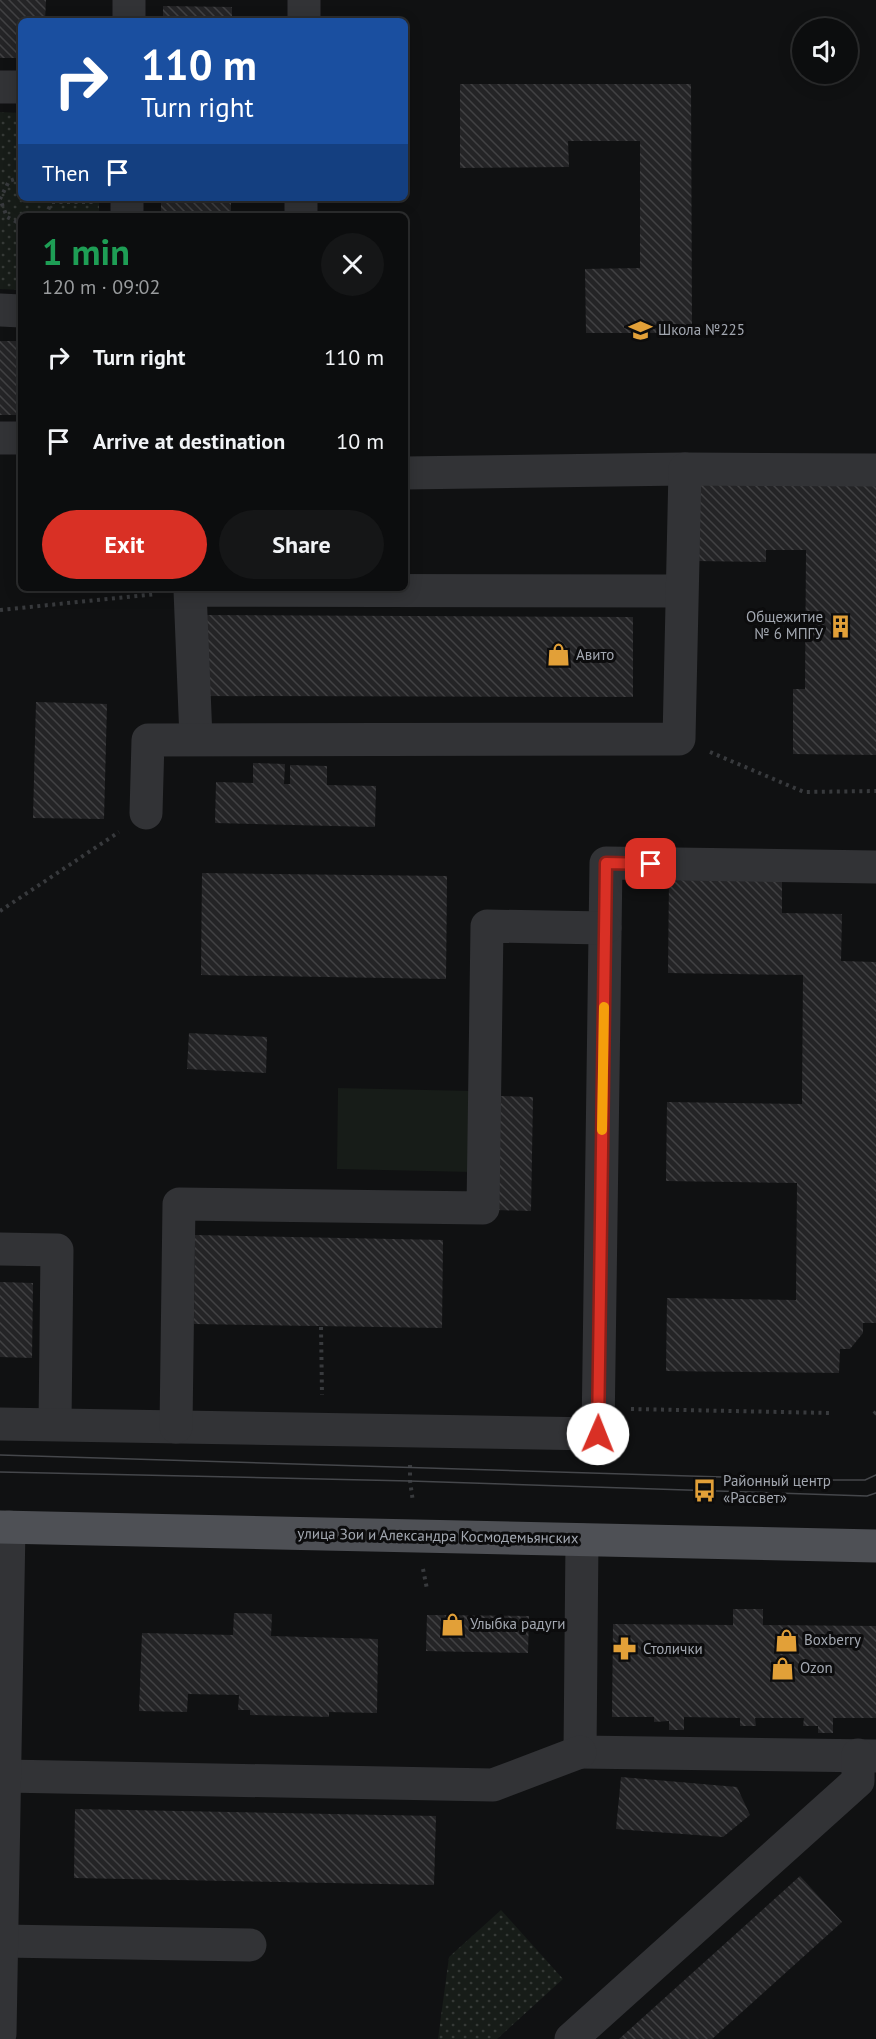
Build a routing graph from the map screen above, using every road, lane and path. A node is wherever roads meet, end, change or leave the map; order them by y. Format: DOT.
graph roads {
  1 [pos="129,0"];
  2 [pos="304,0"];
  3 [pos="129,18"];
  4 [pos="304,18"];
  5 [pos="0,87"];
  6 [pos="18,87"];
  7 [pos="18,178"];
  8 [pos="0,198"];
  9 [pos="66,201"];
  10 [pos="127,205"];
  11 [pos="18,222"];
  12 [pos="0,310"];
  13 [pos="18,311"];
  14 [pos="0,438"];
  15 [pos="18,438"];
  16 [pos="685,469"];
  17 [pos="876,470"];
  18 [pos="408,473"];
  19 [pos="408,590"];
  20 [pos="180,591"];
  21 [pos="190,591"];
  22 [pos="681,591"];
  23 [pos="0,610"];
  24 [pos="679,739"];
  25 [pos="196,740"];
  26 [pos="876,791"];
  27 [pos="146,813"];
  28 [pos="876,867"];
  29 [pos="0,912"];
  30 [pos="605,928"];
  31 [pos="0,1249"];
  32 [pos="321,1327"];
  33 [pos="322,1404"];
  34 [pos="598,1409"];
  35 [pos="830,1413"];
  36 [pos="0,1424"];
  37 [pos="55,1424"];
  38 [pos="176,1427"];
  39 [pos="5,1527"];
  40 [pos="582,1540"];
  41 [pos="876,1546"];
  42 [pos="580,1752"];
  43 [pos="867,1756"];
  44 [pos="4,1758"];
  45 [pos="1,1901"];
  46 [pos="2,1941"];
  47 [pos="250,1945"];
  48 [pos="0,2034"];
  49 [pos="571,2039"];
  1 -- 3 [label="lane"];
  2 -- 4 [label="lane"];
  5 -- 6 [label="lane"];
  7 -- 8 [label="path"];
  8 -- 11 [label="path"];
  9 -- 10 [label="path"];
  12 -- 13 [label="lane"];
  14 -- 15 [label="lane"];
  16 -- 17 [label="lane"];
  16 -- 18 [label="lane"];
  16 -- 22 [label="lane"];
  19 -- 22 [label="lane"];
  20 -- 23 [label="path"];
  21 -- 25 [label="lane"];
  22 -- 24 [label="lane"];
  24 -- 25 [label="lane"];
  24 -- 26 [label="path"];
  25 -- 27 [label="lane"];
  27 -- 29 [label="path"];
  28 -- 30 [label="lane"];
  30 -- 34 [label="lane"];
  30 -- 38 [label="lane"];
  31 -- 37 [label="lane"];
  32 -- 33 [label="path"];
  34 -- 35 [label="path"];
  34 -- 38 [label="lane"];
  36 -- 37 [label="lane"];
  37 -- 38 [label="lane"];
  39 -- 40 [label="main road, улица Зои и Александра Космодемьянских"];
  39 -- 44 [label="lane"];
  40 -- 41 [label="main road, улица Зои и Александра Космодемьянских"];
  40 -- 42 [label="lane"];
  42 -- 43 [label="lane"];
  42 -- 44 [label="lane"];
  43 -- 49 [label="lane"];
  44 -- 45 [label="lane"];
  45 -- 46 [label="lane"];
  46 -- 47 [label="lane"];
  46 -- 48 [label="lane"];
}
